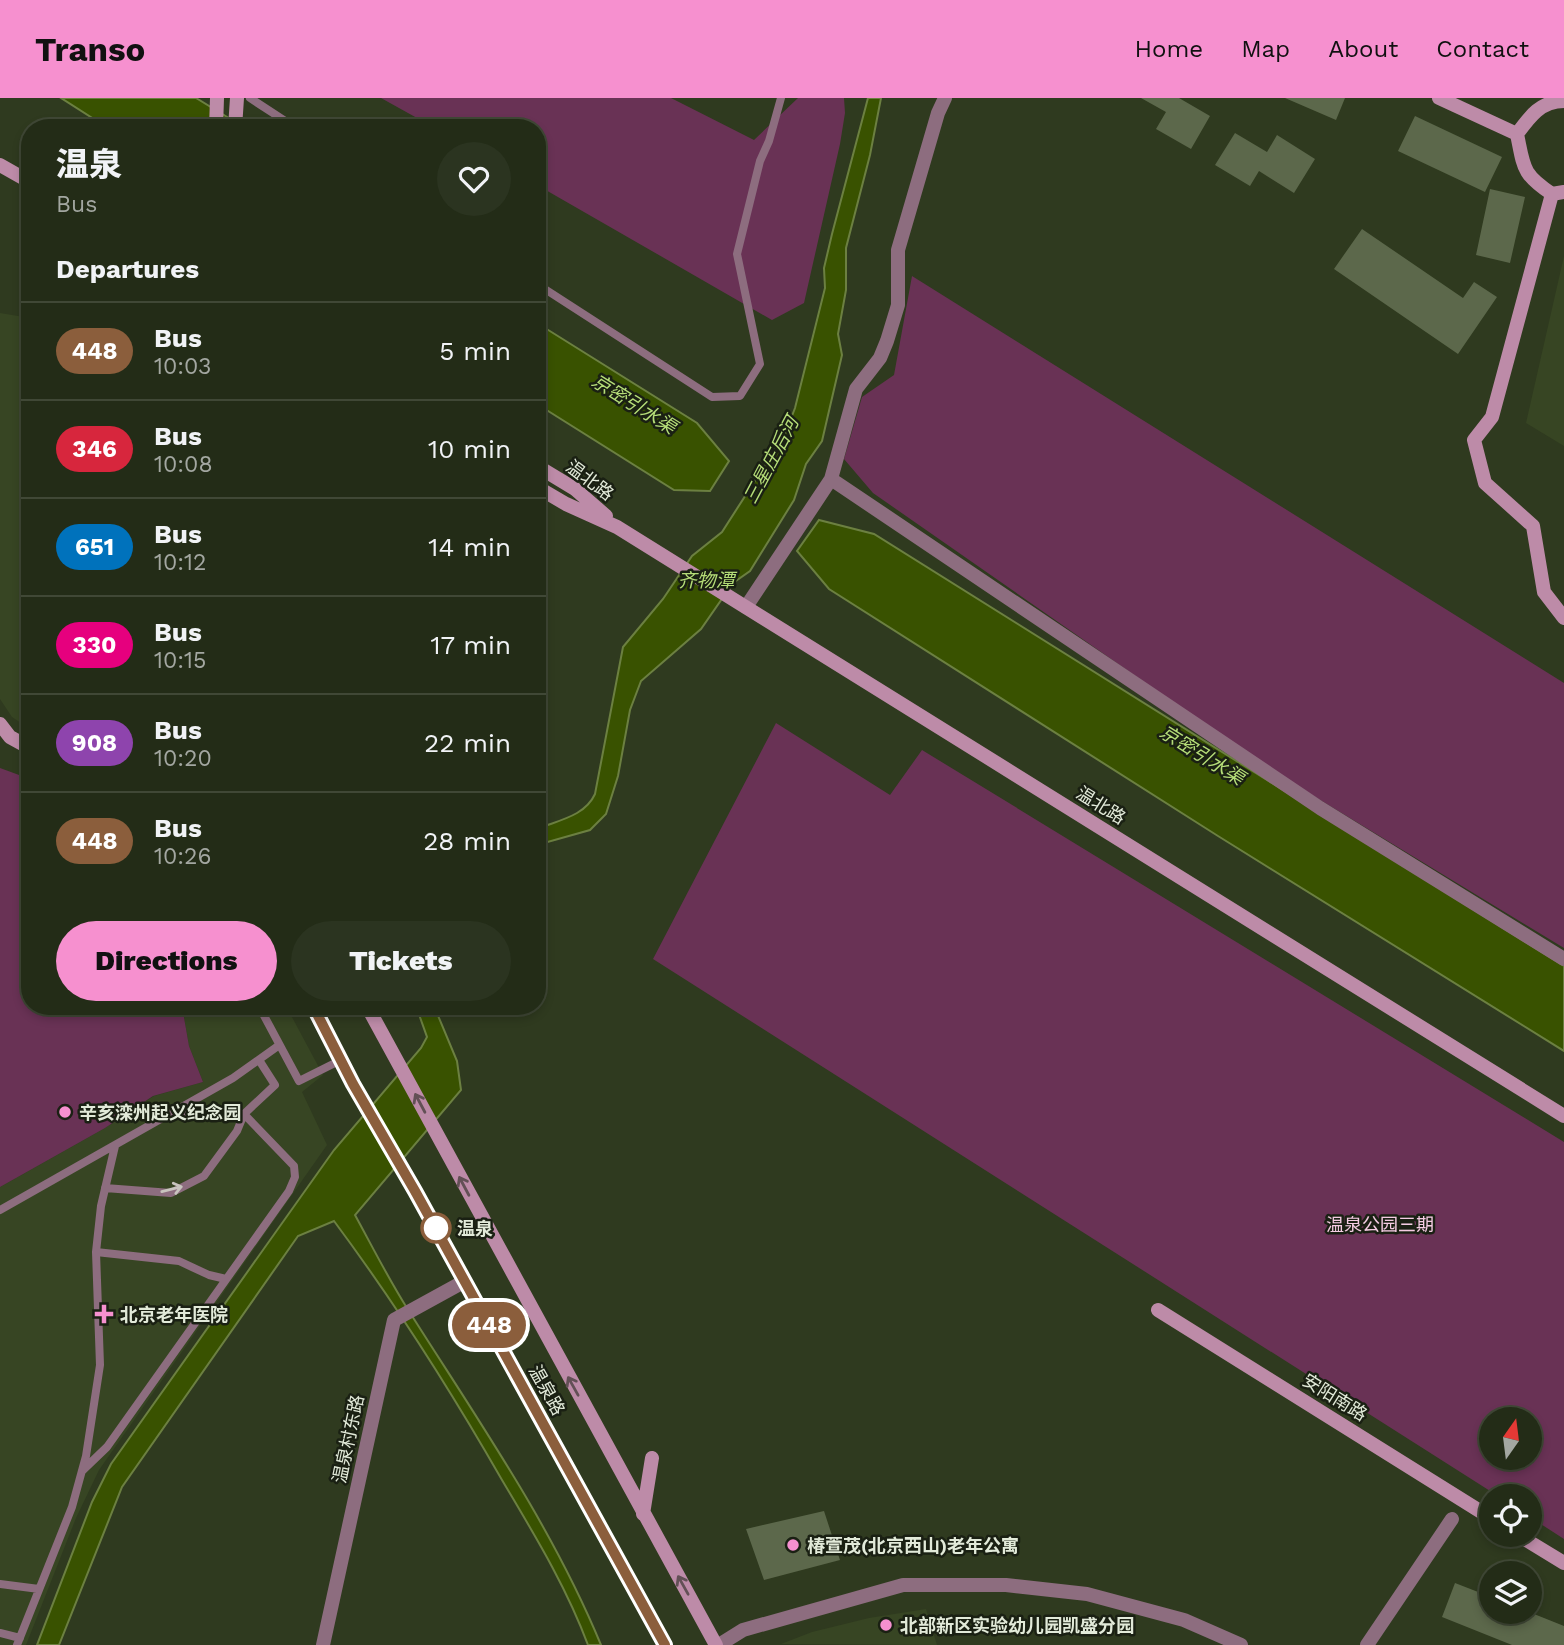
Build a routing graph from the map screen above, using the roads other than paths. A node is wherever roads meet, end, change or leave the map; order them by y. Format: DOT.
graph roads {
  1 [pos="250,98"];
  2 [pos="781,98"];
  3 [pos="945,98"];
  4 [pos="1439,98"];
  5 [pos="217,99"];
  6 [pos="1564,101"];
  7 [pos="216,119"];
  8 [pos="282,119"];
  9 [pos="1517,134"];
  10 [pos="0,165"];
  11 [pos="21,177"];
  12 [pos="1558,193"];
  13 [pos="546,290"];
  14 [pos="546,471"];
  15 [pos="831,480"];
  16 [pos="546,492"];
  17 [pos="617,527"];
  18 [pos="746,607"];
  19 [pos="1564,618"];
  20 [pos="0,724"];
  21 [pos="21,743"];
  22 [pos="1564,959"];
  23 [pos="263,1015"];
  24 [pos="318,1015"];
  25 [pos="372,1015"];
  26 [pos="278,1046"];
  27 [pos="258,1060"];
  28 [pos="341,1060"];
  29 [pos="171,1114"];
  30 [pos="244,1114"];
  31 [pos="1564,1116"];
  32 [pos="115,1146"];
  33 [pos="105,1188"];
  34 [pos="0,1210"];
  35 [pos="96,1252"];
  36 [pos="226,1279"];
  37 [pos="465,1281"];
  38 [pos="1158,1310"];
  39 [pos="652,1458"];
  40 [pos="82,1471"];
  41 [pos="1479,1511"];
  42 [pos="643,1514"];
  43 [pos="1452,1519"];
  44 [pos="1538,1547"];
  45 [pos="1564,1563"];
  46 [pos="0,1584"];
  47 [pos="39,1589"];
  48 [pos="0,1633"];
  49 [pos="18,1641"];
  50 [pos="323,1645"];
  51 [pos="665,1645"];
  52 [pos="717,1645"];
  53 [pos="1241,1645"];
  54 [pos="1367,1645"];
  1 -- 8 [label="lane"];
  2 -- 13 [label="lane"];
  3 -- 15 [label="street"];
  4 -- 9 [label="main road"];
  5 -- 7 [label="main road"];
  6 -- 9 [label="main road"];
  9 -- 12 [label="main road"];
  10 -- 11 [label="main road"];
  12 -- 19 [label="main road"];
  14 -- 17 [label="main road, 温北路"];
  15 -- 18 [label="street"];
  15 -- 22 [label="street"];
  16 -- 17 [label="main road, 温北路"];
  17 -- 18 [label="main road, 温北路"];
  18 -- 31 [label="main road, 温北路"];
  20 -- 21 [label="main road"];
  23 -- 26 [label="lane"];
  24 -- 28 [label="main road, 温泉路"];
  42 -- 25 [label="main road, 温泉路, one-way"];
  26 -- 27 [label="lane"];
  26 -- 28 [label="lane"];
  27 -- 29 [label="lane"];
  27 -- 30 [label="lane"];
  28 -- 37 [label="main road, 温泉路"];
  29 -- 30 [label="lane"];
  29 -- 32 [label="lane"];
  33 -- 30 [label="lane, one-way"];
  30 -- 36 [label="lane"];
  32 -- 33 [label="lane"];
  32 -- 34 [label="lane"];
  33 -- 35 [label="lane"];
  35 -- 36 [label="lane"];
  35 -- 40 [label="lane"];
  36 -- 40 [label="lane"];
  37 -- 50 [label="street, 温泉村东路"];
  37 -- 51 [label="main road, 温泉路"];
  38 -- 41 [label="main road, 安阳南路"];
  39 -- 42 [label="main road"];
  40 -- 47 [label="lane"];
  52 -- 42 [label="main road, 温泉路, one-way"];
  43 -- 54 [label="street"];
  44 -- 45 [label="main road"];
  46 -- 47 [label="lane"];
  47 -- 49 [label="lane"];
  48 -- 49 [label="lane"];
  52 -- 53 [label="street"];
}
